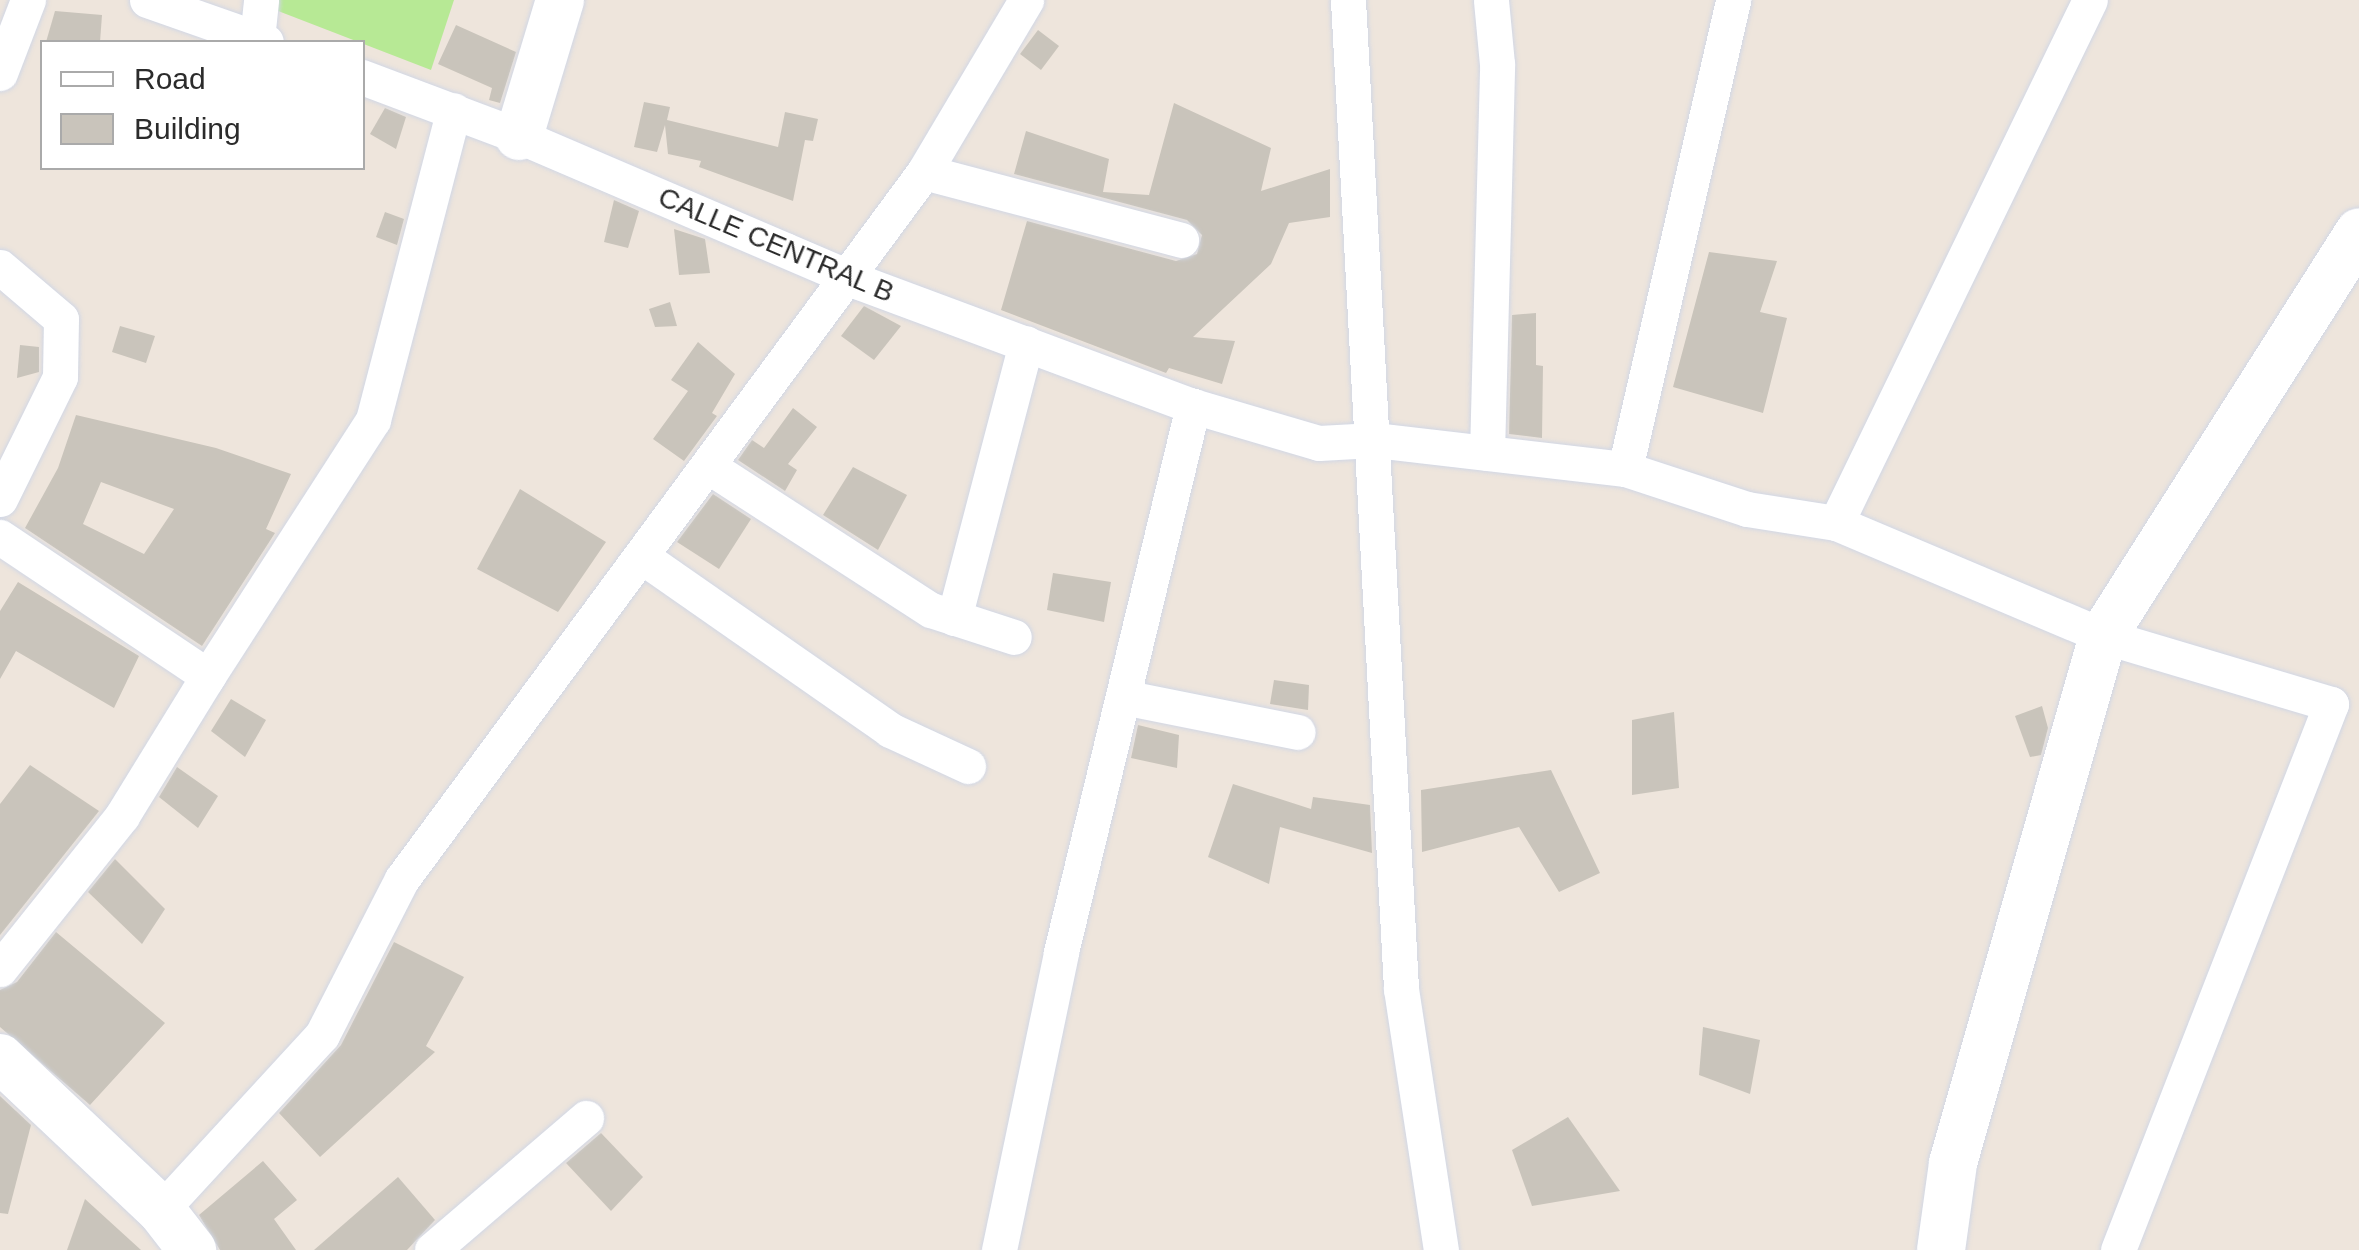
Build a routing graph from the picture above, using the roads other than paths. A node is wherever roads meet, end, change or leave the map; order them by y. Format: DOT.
graph roads {
  1 [pos="28,0"];
  2 [pos="146,0"];
  3 [pos="260,0"];
  4 [pos="560,0"];
  5 [pos="1026,0"];
  6 [pos="1348,0"];
  7 [pos="1492,0"];
  8 [pos="1733,0"];
  9 [pos="2090,0"];
  10 [pos="258,40"];
  11 [pos="261,40"];
  12 [pos="0,73"];
  13 [pos="365,78"];
  14 [pos="454,110"];
  15 [pos="520,136"];
  16 [pos="924,172"];
  17 [pos="2359,232"];
  18 [pos="1181,240"];
  19 [pos="0,267"];
  20 [pos="1026,344"];
  21 [pos="1193,406"];
  22 [pos="1374,440"];
  23 [pos="1486,453"];
  24 [pos="708,466"];
  25 [pos="1624,468"];
  26 [pos="0,499"];
  27 [pos="1836,523"];
  28 [pos="0,538"];
  29 [pos="640,556"];
  30 [pos="954,618"];
  31 [pos="2102,636"];
  32 [pos="1014,638"];
  33 [pos="206,679"];
  34 [pos="1123,697"];
  35 [pos="1298,732"];
  36 [pos="968,766"];
  37 [pos="0,970"];
  38 [pos="0,1058"];
  39 [pos="586,1118"];
  40 [pos="162,1210"];
  41 [pos="192,1250"];
  42 [pos="432,1250"];
  43 [pos="1000,1250"];
  44 [pos="1441,1250"];
  45 [pos="1941,1250"];
  46 [pos="2118,1250"];
  1 -- 12 [label="street"];
  2 -- 10 [label="street"];
  3 -- 11 [label="street"];
  4 -- 15 [label="main road"];
  5 -- 16 [label="street"];
  6 -- 22 [label="street"];
  7 -- 23 [label="street"];
  8 -- 25 [label="street"];
  9 -- 27 [label="street"];
  13 -- 14 [label="street, CALLE CENTRAL B"];
  14 -- 15 [label="street, CALLE CENTRAL B"];
  14 -- 33 [label="street"];
  15 -- 20 [label="street, CALLE CENTRAL B"];
  16 -- 18 [label="street"];
  16 -- 24 [label="street"];
  17 -- 31 [label="main road"];
  19 -- 26 [label="street"];
  20 -- 21 [label="street, CALLE CENTRAL B"];
  20 -- 30 [label="street"];
  21 -- 22 [label="street, CALLE CENTRAL B"];
  21 -- 34 [label="street"];
  22 -- 23 [label="street, CALLE CENTRAL B"];
  22 -- 44 [label="street"];
  23 -- 25 [label="street, CALLE CENTRAL B"];
  24 -- 29 [label="street"];
  24 -- 30 [label="street"];
  25 -- 27 [label="street, CALLE CENTRAL B"];
  27 -- 31 [label="street, CALLE CENTRAL B"];
  28 -- 33 [label="street"];
  29 -- 36 [label="street"];
  29 -- 40 [label="street"];
  30 -- 32 [label="street"];
  31 -- 45 [label="main road"];
  31 -- 46 [label="street, CALLE CENTRAL B"];
  33 -- 37 [label="street"];
  34 -- 35 [label="street"];
  34 -- 43 [label="street"];
  38 -- 40 [label="main road"];
  39 -- 42 [label="street"];
  40 -- 41 [label="main road"];
}
